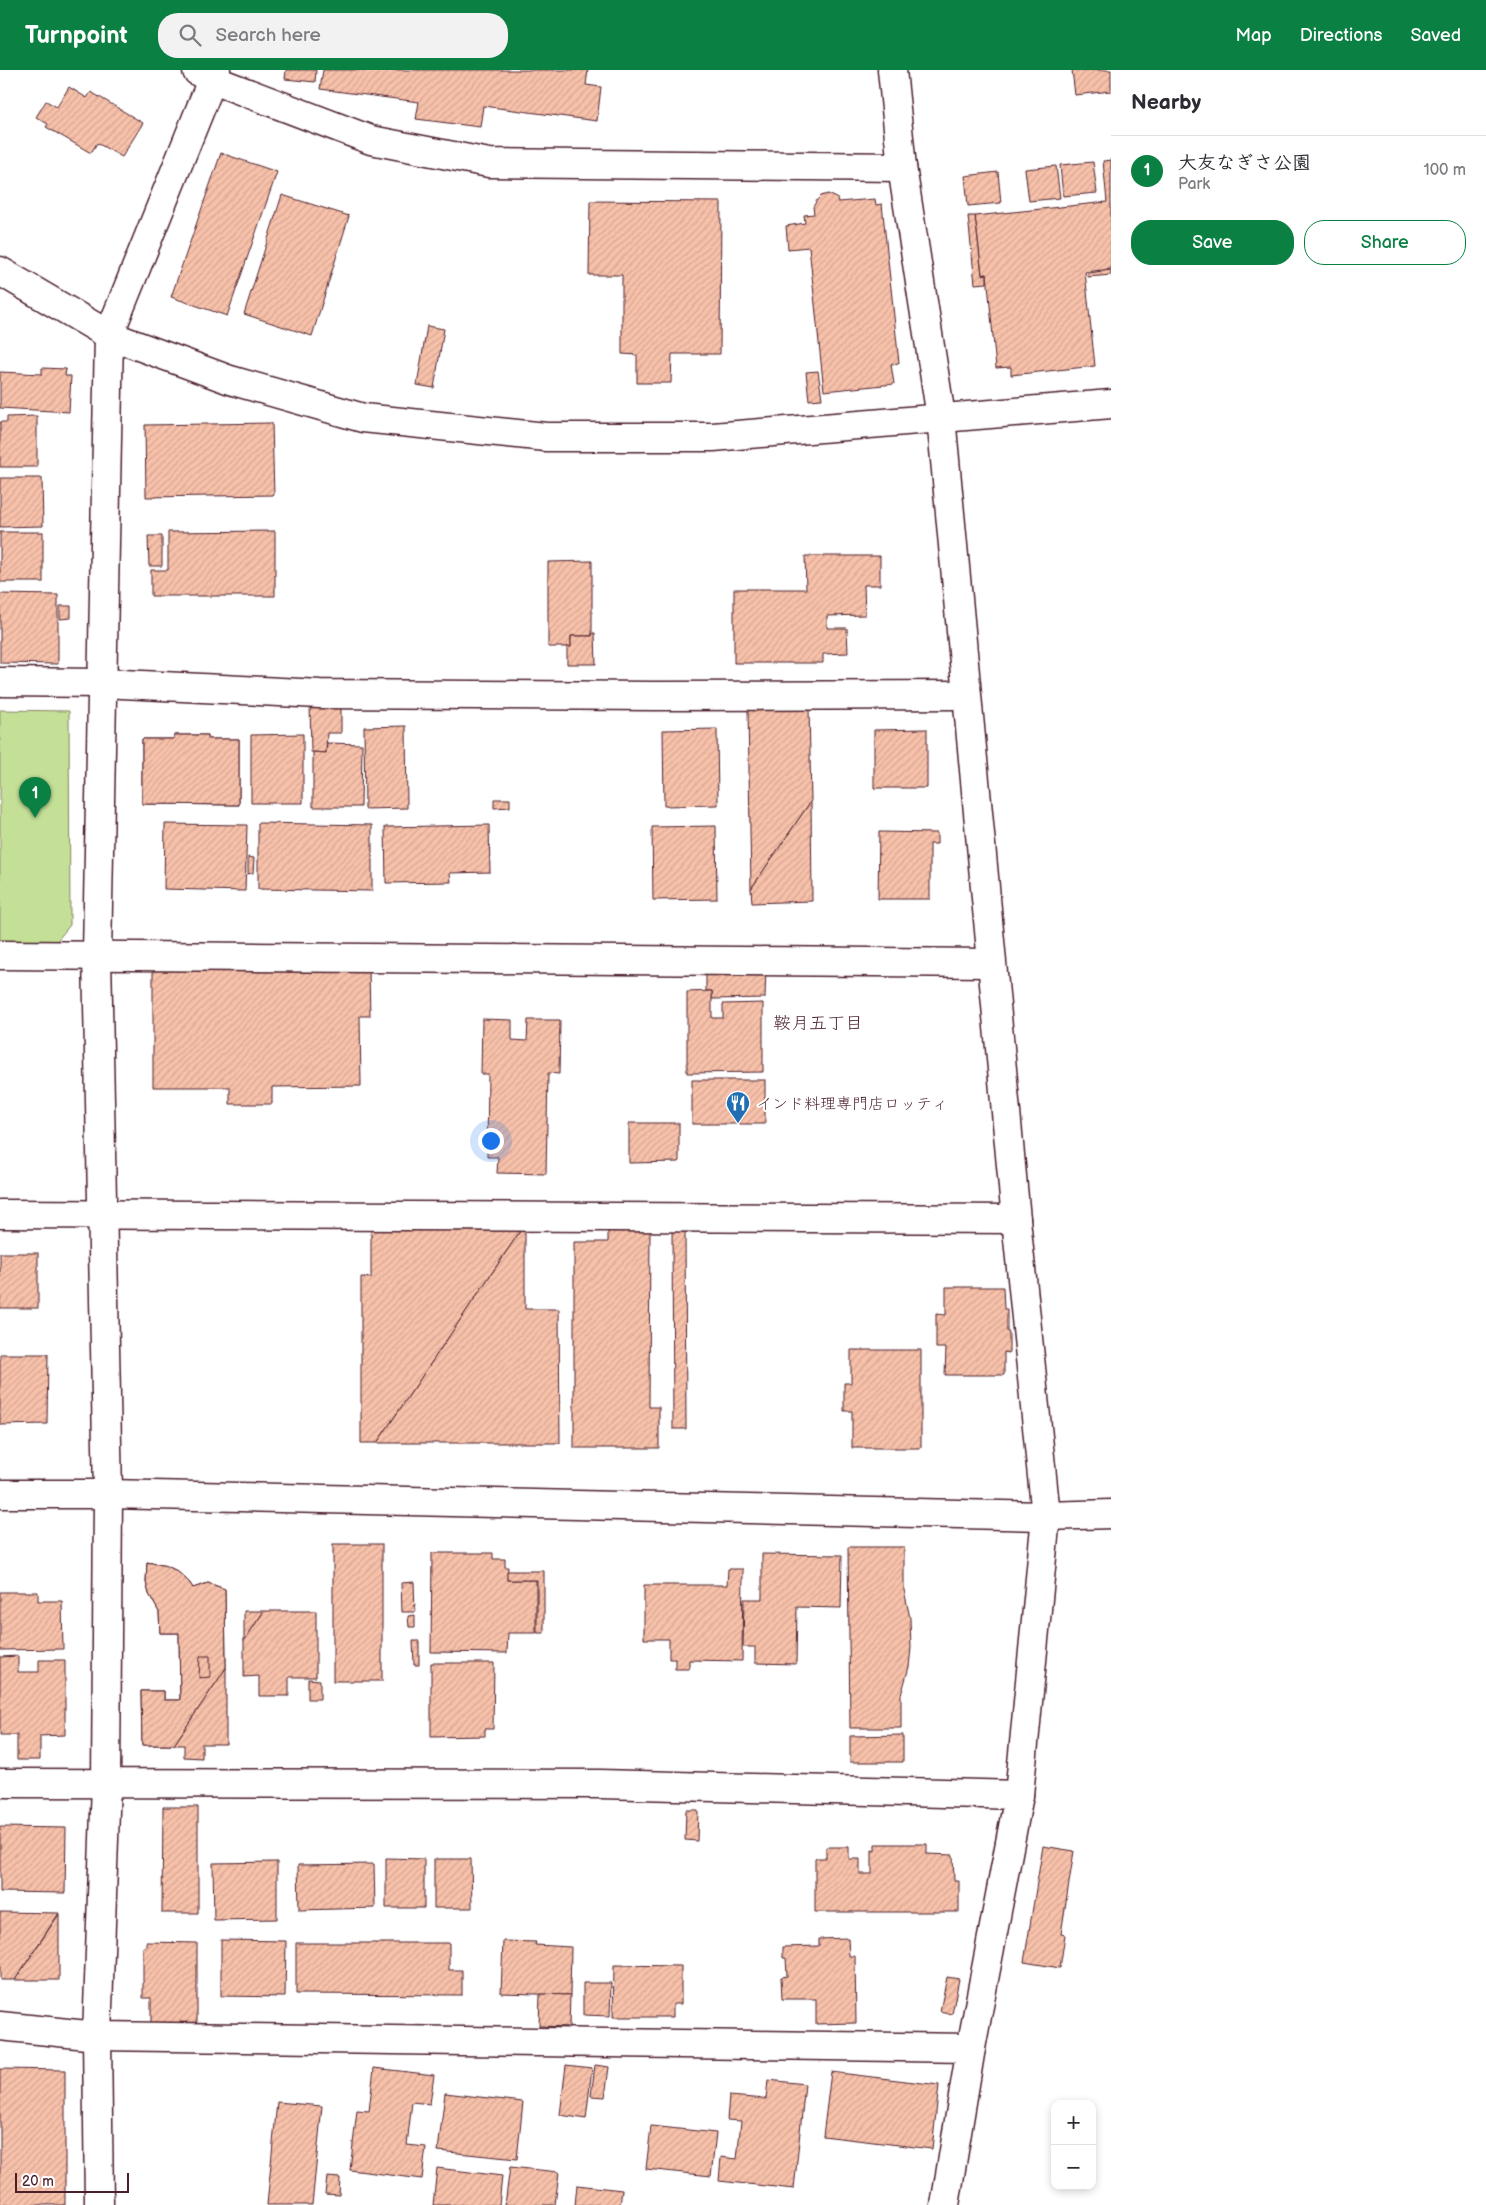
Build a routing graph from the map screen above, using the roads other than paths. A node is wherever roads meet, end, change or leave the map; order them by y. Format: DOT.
graph roads {
  1 [pos="892,70"];
  2 [pos="208,73"];
  3 [pos="902,167"];
  4 [pos="0,271"];
  5 [pos="109,335"];
  6 [pos="1111,404"];
  7 [pos="941,417"];
  8 [pos="0,682"];
  9 [pos="102,683"];
  10 [pos="966,695"];
  11 [pos="0,955"];
  12 [pos="97,955"];
  13 [pos="992,963"];
  14 [pos="102,1213"];
  15 [pos="0,1214"];
  16 [pos="1016,1219"];
  17 [pos="0,1494"];
  18 [pos="108,1494"];
  19 [pos="1111,1514"];
  20 [pos="1046,1516"];
  21 [pos="0,1783"];
  22 [pos="106,1783"];
  23 [pos="1019,1795"];
  24 [pos="0,2026"];
  25 [pos="97,2036"];
  26 [pos="971,2048"];
  27 [pos="99,2205"];
  28 [pos="945,2205"];
  1 -- 3 [label="street"];
  2 -- 3 [label="street"];
  2 -- 5 [label="street"];
  3 -- 7 [label="street"];
  4 -- 5 [label="street"];
  5 -- 7 [label="street"];
  5 -- 9 [label="street"];
  6 -- 7 [label="street"];
  7 -- 10 [label="street"];
  8 -- 9 [label="street"];
  9 -- 10 [label="street"];
  9 -- 12 [label="street"];
  10 -- 13 [label="street"];
  11 -- 12 [label="street"];
  12 -- 13 [label="street"];
  12 -- 14 [label="street"];
  13 -- 16 [label="street"];
  14 -- 15 [label="street"];
  14 -- 16 [label="street"];
  14 -- 18 [label="street"];
  16 -- 20 [label="street"];
  17 -- 18 [label="street"];
  18 -- 20 [label="street"];
  18 -- 22 [label="street"];
  19 -- 20 [label="street"];
  20 -- 23 [label="street"];
  21 -- 22 [label="street"];
  22 -- 23 [label="street"];
  22 -- 25 [label="street"];
  23 -- 26 [label="street"];
  24 -- 25 [label="street"];
  25 -- 26 [label="street"];
  25 -- 27 [label="street"];
  26 -- 28 [label="street"];
}
